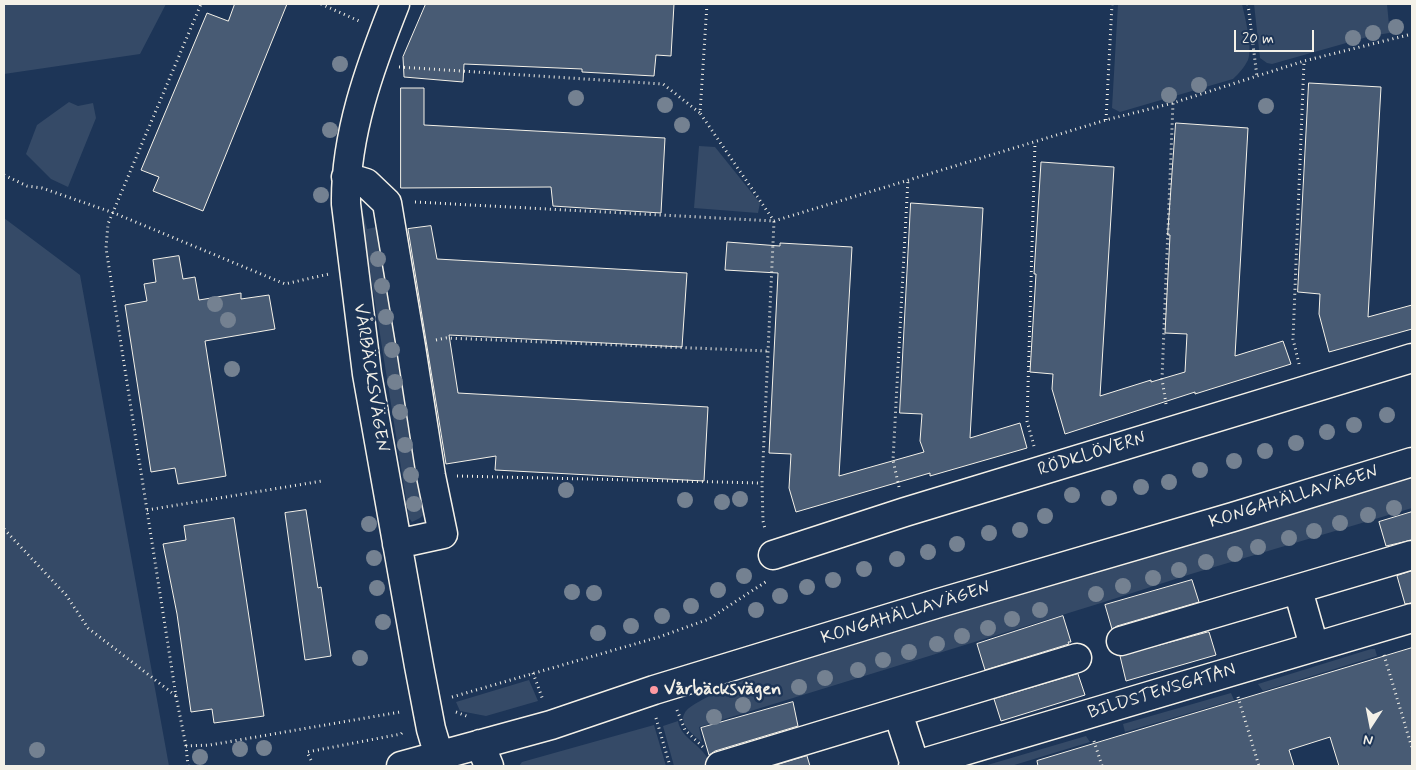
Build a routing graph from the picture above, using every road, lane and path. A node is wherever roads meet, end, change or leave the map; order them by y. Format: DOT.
graph roads {
  1 [pos="201,4"];
  2 [pos="321,4"];
  3 [pos="395,4"];
  4 [pos="707,4"];
  5 [pos="1112,4"];
  6 [pos="1248,4"];
  7 [pos="384,32"];
  8 [pos="1412,34"];
  9 [pos="374,62"];
  10 [pos="1304,62"];
  11 [pos="1257,77"];
  12 [pos="1173,103"];
  13 [pos="700,113"];
  14 [pos="1106,120"];
  15 [pos="1035,142"];
  16 [pos="4,175"];
  17 [pos="346,177"];
  18 [pos="908,179"];
  19 [pos="387,202"];
  20 [pos="114,213"];
  21 [pos="774,221"];
  22 [pos="354,269"];
  23 [pos="411,347"];
  24 [pos="767,351"];
  25 [pos="1412,358"];
  26 [pos="1306,391"];
  27 [pos="1171,431"];
  28 [pos="1412,462"];
  29 [pos="1040,471"];
  30 [pos="431,476"];
  31 [pos="322,481"];
  32 [pos="762,483"];
  33 [pos="147,510"];
  34 [pos="905,512"];
  35 [pos="4,530"];
  36 [pos="397,544"];
  37 [pos="773,555"];
  38 [pos="1412,555"];
  39 [pos="1298,590"];
  40 [pos="1412,618"];
  41 [pos="1376,629"];
  42 [pos="1121,641"];
  43 [pos="1314,646"];
  44 [pos="1077,658"];
  45 [pos="533,673"];
  46 [pos="1231,673"];
  47 [pos="176,696"];
  48 [pos="544,703"];
  49 [pos="427,704"];
  50 [pos="676,708"];
  51 [pos="898,713"];
  52 [pos="655,715"];
  53 [pos="186,746"];
  54 [pos="1412,748"];
  55 [pos="485,755"];
  56 [pos="439,756"];
  57 [pos="311,760"];
  58 [pos="188,766"];
  59 [pos="401,766"];
  60 [pos="670,766"];
  61 [pos="720,766"];
  62 [pos="914,766"];
  63 [pos="1259,766"];
  1 -- 20 [label="path"];
  2 -- 7 [label="path"];
  3 -- 7 [label="street, VÅRBÄCKSVÄGEN"];
  4 -- 13 [label="path"];
  5 -- 14 [label="path"];
  6 -- 11 [label="path"];
  7 -- 9 [label="street, VÅRBÄCKSVÄGEN"];
  8 -- 10 [label="path"];
  9 -- 13 [label="path"];
  9 -- 17 [label="street, VÅRBÄCKSVÄGEN"];
  10 -- 11 [label="path"];
  10 -- 26 [label="path"];
  11 -- 12 [label="path"];
  12 -- 14 [label="path"];
  12 -- 27 [label="path"];
  13 -- 21 [label="path"];
  14 -- 15 [label="path"];
  15 -- 18 [label="path"];
  15 -- 29 [label="path"];
  16 -- 20 [label="path"];
  17 -- 19 [label="street"];
  17 -- 22 [label="street, VÅRBÄCKSVÄGEN"];
  18 -- 21 [label="path"];
  18 -- 34 [label="path"];
  19 -- 21 [label="path"];
  19 -- 23 [label="street"];
  20 -- 22 [label="path"];
  20 -- 33 [label="path"];
  21 -- 24 [label="path"];
  22 -- 36 [label="street, VÅRBÄCKSVÄGEN"];
  23 -- 24 [label="path"];
  23 -- 30 [label="street"];
  24 -- 32 [label="path"];
  25 -- 26 [label="street, RÖDKLÖVERN"];
  26 -- 27 [label="street, RÖDKLÖVERN"];
  27 -- 29 [label="street, RÖDKLÖVERN"];
  28 -- 55 [label="street, KONGAHÄLLAVÄGEN"];
  29 -- 34 [label="street, RÖDKLÖVERN"];
  30 -- 32 [label="path"];
  30 -- 36 [label="street"];
  31 -- 33 [label="path"];
  32 -- 37 [label="path"];
  33 -- 47 [label="path"];
  34 -- 37 [label="street, RÖDKLÖVERN"];
  35 -- 47 [label="path"];
  36 -- 49 [label="street, VÅRBÄCKSVÄGEN"];
  37 -- 45 [label="path"];
  38 -- 39 [label="street"];
  39 -- 42 [label="street"];
  39 -- 43 [label="street"];
  40 -- 41 [label="street, BILDSTENSGATAN"];
  41 -- 43 [label="street, BILDSTENSGATAN"];
  41 -- 54 [label="path"];
  43 -- 46 [label="street, BILDSTENSGATAN"];
  44 -- 51 [label="street"];
  45 -- 48 [label="path"];
  45 -- 49 [label="path"];
  46 -- 62 [label="street, BILDSTENSGATAN"];
  46 -- 63 [label="path"];
  47 -- 53 [label="path"];
  49 -- 53 [label="path"];
  49 -- 56 [label="street, VÅRBÄCKSVÄGEN"];
  49 -- 57 [label="path"];
  50 -- 61 [label="path"];
  51 -- 61 [label="street"];
  51 -- 62 [label="street"];
  52 -- 60 [label="path"];
  53 -- 58 [label="path"];
  55 -- 56 [label="street, KONGAHÄLLAVÄGEN"];
  56 -- 59 [label="street, KONGAHÄLLAVÄGEN"];
}
